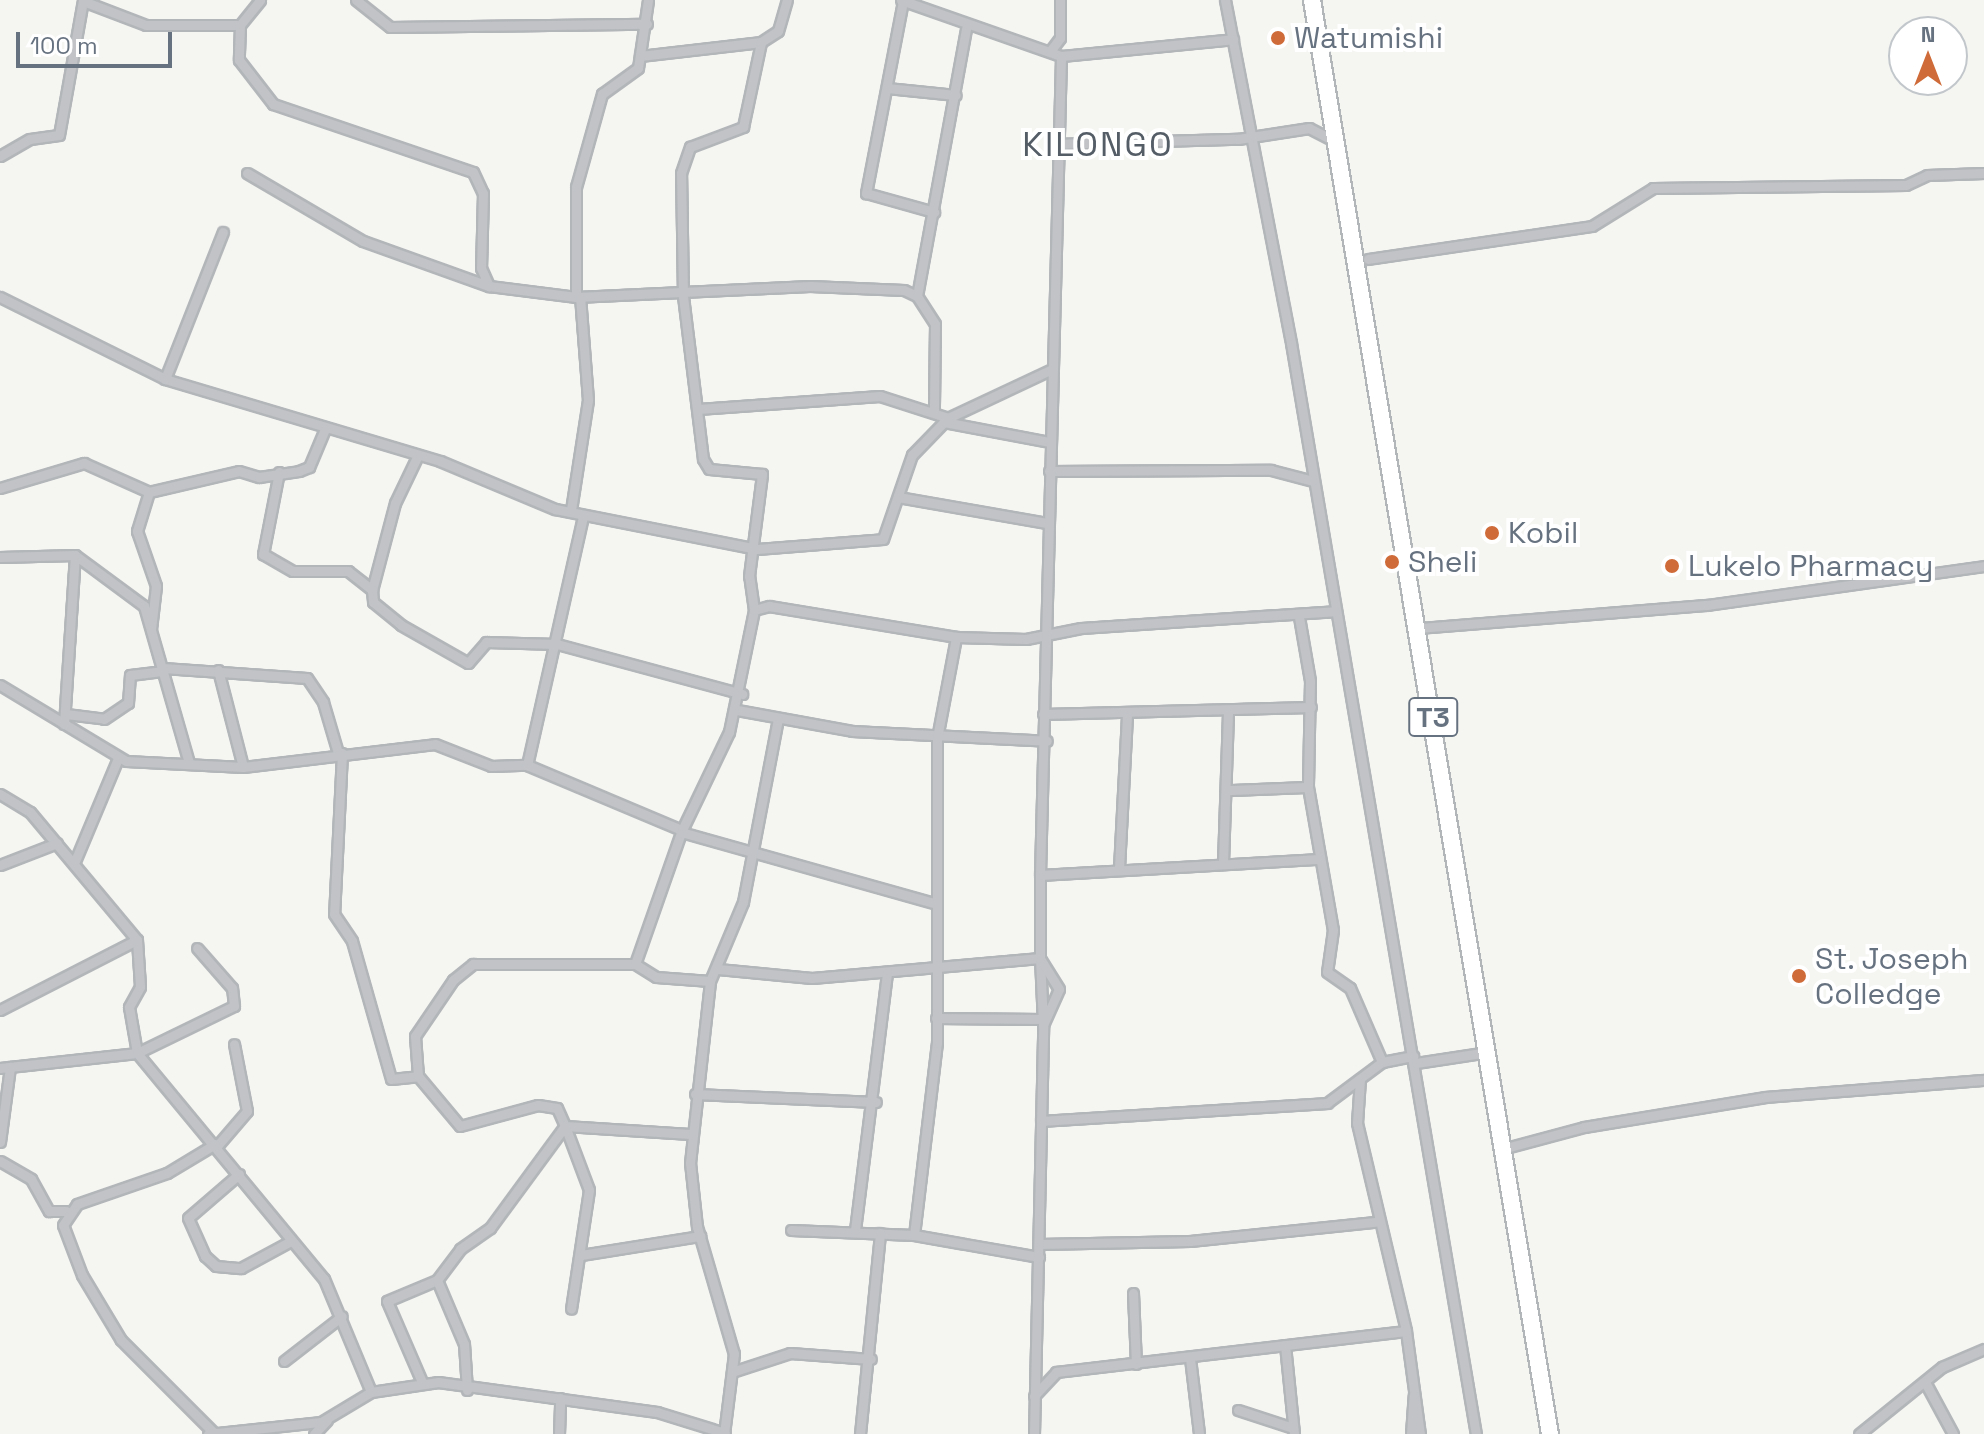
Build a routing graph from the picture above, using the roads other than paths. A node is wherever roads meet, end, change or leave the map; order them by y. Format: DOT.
graph roads {
  1 [pos="83,0"];
  2 [pos="260,0"];
  3 [pos="356,0"];
  4 [pos="648,0"];
  5 [pos="787,0"];
  6 [pos="1060,0"];
  7 [pos="1225,0"];
  8 [pos="1312,0"];
  9 [pos="902,1"];
  10 [pos="647,24"];
  11 [pos="240,25"];
  12 [pos="966,28"];
  13 [pos="1233,39"];
  14 [pos="761,42"];
  15 [pos="1051,50"];
  16 [pos="640,56"];
  17 [pos="1061,56"];
  18 [pos="887,88"];
  19 [pos="956,95"];
  20 [pos="1252,137"];
  21 [pos="1336,142"];
  22 [pos="1054,144"];
  23 [pos="0,156"];
  24 [pos="247,173"];
  25 [pos="1984,173"];
  26 [pos="934,212"];
  27 [pos="223,232"];
  28 [pos="1368,259"];
  29 [pos="489,286"];
  30 [pos="683,296"];
  31 [pos="917,296"];
  32 [pos="0,297"];
  33 [pos="578,297"];
  34 [pos="1050,370"];
  35 [pos="165,379"];
  36 [pos="698,409"];
  37 [pos="934,412"];
  38 [pos="946,420"];
  39 [pos="325,429"];
  40 [pos="1050,442"];
  41 [pos="418,455"];
  42 [pos="1049,471"];
  43 [pos="279,472"];
  44 [pos="1313,481"];
  45 [pos="0,488"];
  46 [pos="149,492"];
  47 [pos="898,497"];
  48 [pos="571,510"];
  49 [pos="583,516"];
  50 [pos="1047,523"];
  51 [pos="757,549"];
  52 [pos="75,555"];
  53 [pos="0,557"];
  54 [pos="1984,566"];
  55 [pos="372,590"];
  56 [pos="754,610"];
  57 [pos="1334,611"];
  58 [pos="1299,617"];
  59 [pos="1419,628"];
  60 [pos="151,629"];
  61 [pos="1042,636"];
  62 [pos="956,637"];
  63 [pos="557,644"];
  64 [pos="163,670"];
  65 [pos="218,670"];
  66 [pos="0,685"];
  67 [pos="742,694"];
  68 [pos="1311,707"];
  69 [pos="737,710"];
  70 [pos="1043,714"];
  71 [pos="1228,714"];
  72 [pos="1127,717"];
  73 [pos="65,719"];
  74 [pos="778,719"];
  75 [pos="937,738"];
  76 [pos="1047,741"];
  77 [pos="340,753"];
  78 [pos="118,758"];
  79 [pos="189,763"];
  80 [pos="527,765"];
  81 [pos="243,767"];
  82 [pos="1308,787"];
  83 [pos="1230,790"];
  84 [pos="0,794"];
  85 [pos="682,831"];
  86 [pos="57,843"];
  87 [pos="754,849"];
  88 [pos="1320,859"];
  89 [pos="75,861"];
  90 [pos="1223,863"];
  91 [pos="0,865"];
  92 [pos="1119,868"];
  93 [pos="1040,875"];
  94 [pos="934,903"];
  95 [pos="137,940"];
  96 [pos="197,948"];
  97 [pos="1040,958"];
  98 [pos="933,963"];
  99 [pos="635,964"];
  100 [pos="718,969"];
  101 [pos="887,973"];
  102 [pos="710,981"];
  103 [pos="0,1010"];
  104 [pos="936,1018"];
  105 [pos="1042,1022"];
  106 [pos="234,1044"];
  107 [pos="1488,1052"];
  108 [pos="137,1053"];
  109 [pos="1414,1060"];
  110 [pos="1382,1062"];
  111 [pos="5,1068"];
  112 [pos="418,1076"];
  113 [pos="1360,1079"];
  114 [pos="1984,1080"];
  115 [pos="695,1094"];
  116 [pos="876,1102"];
  117 [pos="1041,1121"];
  118 [pos="565,1126"];
  119 [pos="690,1134"];
  120 [pos="0,1142"];
  121 [pos="216,1145"];
  122 [pos="1502,1149"];
  123 [pos="0,1161"];
  124 [pos="239,1174"];
  125 [pos="66,1211"];
  126 [pos="1375,1222"];
  127 [pos="791,1230"];
  128 [pos="855,1230"];
  129 [pos="880,1233"];
  130 [pos="914,1235"];
  131 [pos="700,1236"];
  132 [pos="291,1241"];
  133 [pos="1039,1244"];
  134 [pos="581,1255"];
  135 [pos="1039,1257"];
  136 [pos="437,1280"];
  137 [pos="1133,1293"];
  138 [pos="571,1309"];
  139 [pos="342,1316"];
  140 [pos="1406,1331"];
  141 [pos="1285,1345"];
  142 [pos="1984,1349"];
  143 [pos="1190,1358"];
  144 [pos="871,1359"];
  145 [pos="1034,1359"];
  146 [pos="284,1361"];
  147 [pos="1136,1364"];
  148 [pos="735,1371"];
  149 [pos="1056,1372"];
  150 [pos="422,1382"];
  151 [pos="1926,1384"];
  152 [pos="467,1390"];
  153 [pos="371,1392"];
  154 [pos="1414,1394"];
  155 [pos="1034,1396"];
  156 [pos="560,1398"];
  157 [pos="1238,1410"];
  158 [pos="327,1420"];
  159 [pos="1294,1431"];
  160 [pos="214,1433"];
  161 [pos="208,1434"];
  162 [pos="314,1434"];
  163 [pos="559,1434"];
  164 [pos="724,1434"];
  165 [pos="860,1434"];
  166 [pos="1034,1434"];
  167 [pos="1199,1434"];
  168 [pos="1411,1434"];
  169 [pos="1420,1434"];
  170 [pos="1476,1434"];
  171 [pos="1550,1434"];
  172 [pos="1859,1434"];
  173 [pos="1953,1434"];
  1 -- 11 [label="street"];
  1 -- 23 [label="street"];
  2 -- 11 [label="street"];
  3 -- 10 [label="street"];
  4 -- 10 [label="street"];
  5 -- 14 [label="street"];
  6 -- 15 [label="street"];
  7 -- 13 [label="street"];
  8 -- 21 [label="highway, T3"];
  9 -- 12 [label="street"];
  9 -- 18 [label="street"];
  10 -- 16 [label="street"];
  11 -- 29 [label="street"];
  12 -- 15 [label="street"];
  12 -- 19 [label="street"];
  13 -- 17 [label="street"];
  13 -- 20 [label="street"];
  14 -- 16 [label="street"];
  14 -- 30 [label="street"];
  15 -- 17 [label="street"];
  16 -- 33 [label="street"];
  17 -- 22 [label="street"];
  18 -- 19 [label="street"];
  18 -- 26 [label="street"];
  19 -- 26 [label="street"];
  20 -- 21 [label="street"];
  20 -- 22 [label="street"];
  20 -- 44 [label="street"];
  21 -- 59 [label="highway, T3"];
  22 -- 34 [label="street"];
  24 -- 29 [label="street"];
  25 -- 28 [label="street"];
  26 -- 31 [label="street"];
  27 -- 35 [label="street"];
  29 -- 33 [label="street"];
  30 -- 31 [label="street"];
  30 -- 33 [label="street"];
  30 -- 36 [label="street"];
  31 -- 37 [label="street"];
  32 -- 35 [label="street"];
  33 -- 48 [label="street"];
  34 -- 38 [label="street"];
  34 -- 40 [label="street"];
  35 -- 39 [label="street"];
  36 -- 37 [label="street"];
  36 -- 51 [label="street"];
  37 -- 38 [label="street"];
  38 -- 40 [label="street"];
  38 -- 47 [label="street"];
  39 -- 41 [label="street"];
  39 -- 43 [label="street"];
  40 -- 42 [label="street"];
  41 -- 48 [label="street"];
  41 -- 55 [label="street"];
  42 -- 44 [label="street"];
  42 -- 50 [label="street"];
  43 -- 46 [label="street"];
  43 -- 55 [label="street"];
  44 -- 57 [label="street"];
  45 -- 46 [label="street"];
  46 -- 60 [label="street"];
  47 -- 50 [label="street"];
  47 -- 51 [label="street"];
  48 -- 49 [label="street"];
  49 -- 51 [label="street"];
  49 -- 63 [label="street"];
  50 -- 61 [label="street"];
  51 -- 56 [label="street"];
  52 -- 53 [label="street"];
  52 -- 60 [label="street"];
  52 -- 73 [label="street"];
  54 -- 59 [label="street"];
  55 -- 63 [label="street"];
  56 -- 62 [label="street"];
  56 -- 67 [label="street"];
  57 -- 58 [label="street"];
  57 -- 109 [label="street"];
  58 -- 61 [label="street"];
  58 -- 68 [label="street"];
  59 -- 107 [label="highway, T3"];
  60 -- 64 [label="street"];
  61 -- 62 [label="street"];
  61 -- 70 [label="street"];
  62 -- 75 [label="street"];
  63 -- 67 [label="street"];
  63 -- 80 [label="street"];
  64 -- 65 [label="street"];
  64 -- 73 [label="street"];
  64 -- 79 [label="street"];
  65 -- 77 [label="street"];
  65 -- 81 [label="street"];
  66 -- 73 [label="street"];
  67 -- 69 [label="street"];
  68 -- 71 [label="street"];
  68 -- 82 [label="street"];
  69 -- 74 [label="street"];
  69 -- 85 [label="street"];
  70 -- 72 [label="street"];
  70 -- 76 [label="street"];
  71 -- 72 [label="street"];
  71 -- 83 [label="street"];
  72 -- 92 [label="street"];
  73 -- 78 [label="street"];
  74 -- 75 [label="street"];
  74 -- 87 [label="street"];
  75 -- 76 [label="street"];
  75 -- 94 [label="street"];
  76 -- 93 [label="street"];
  77 -- 80 [label="street"];
  77 -- 81 [label="street"];
  77 -- 112 [label="street"];
  78 -- 79 [label="street"];
  78 -- 89 [label="street"];
  79 -- 81 [label="street"];
  80 -- 85 [label="street"];
  82 -- 83 [label="street"];
  82 -- 88 [label="street"];
  83 -- 90 [label="street"];
  84 -- 86 [label="street"];
  85 -- 87 [label="street"];
  85 -- 99 [label="street"];
  86 -- 89 [label="street"];
  86 -- 91 [label="street"];
  87 -- 94 [label="street"];
  87 -- 100 [label="street"];
  88 -- 90 [label="street"];
  88 -- 110 [label="street"];
  89 -- 95 [label="street"];
  90 -- 92 [label="street"];
  92 -- 93 [label="street"];
  93 -- 97 [label="street"];
  94 -- 98 [label="street"];
  95 -- 103 [label="street"];
  95 -- 108 [label="street"];
  96 -- 108 [label="street"];
  97 -- 98 [label="street"];
  97 -- 105 [label="street"];
  97 -- 105 [label="street"];
  98 -- 101 [label="street"];
  98 -- 104 [label="street"];
  99 -- 102 [label="street"];
  99 -- 112 [label="street"];
  100 -- 101 [label="street"];
  100 -- 102 [label="street"];
  101 -- 116 [label="street"];
  102 -- 115 [label="street"];
  104 -- 105 [label="street"];
  104 -- 130 [label="street"];
  105 -- 117 [label="street"];
  106 -- 121 [label="street"];
  107 -- 109 [label="street"];
  107 -- 122 [label="highway, T3"];
  108 -- 111 [label="street"];
  108 -- 121 [label="street"];
  109 -- 110 [label="street"];
  109 -- 170 [label="street"];
  110 -- 113 [label="street"];
  111 -- 120 [label="street"];
  112 -- 118 [label="street"];
  113 -- 117 [label="street"];
  113 -- 126 [label="street"];
  114 -- 122 [label="street"];
  115 -- 116 [label="street"];
  115 -- 119 [label="street"];
  116 -- 128 [label="street"];
  117 -- 133 [label="street"];
  118 -- 119 [label="street"];
  118 -- 134 [label="street"];
  118 -- 136 [label="street"];
  119 -- 131 [label="street"];
  121 -- 124 [label="street"];
  121 -- 125 [label="street"];
  122 -- 171 [label="highway, T3"];
  123 -- 125 [label="street"];
  124 -- 132 [label="street"];
  124 -- 132 [label="street"];
  125 -- 160 [label="street"];
  126 -- 133 [label="street"];
  126 -- 140 [label="street"];
  127 -- 128 [label="street"];
  128 -- 129 [label="street"];
  129 -- 130 [label="street"];
  129 -- 144 [label="street"];
  130 -- 135 [label="street"];
  131 -- 134 [label="street"];
  131 -- 148 [label="street"];
  132 -- 139 [label="street"];
  133 -- 135 [label="street"];
  134 -- 138 [label="street"];
  135 -- 145 [label="street"];
  136 -- 150 [label="street"];
  136 -- 152 [label="street"];
  137 -- 147 [label="street"];
  139 -- 146 [label="street"];
  139 -- 153 [label="street"];
  140 -- 141 [label="street"];
  140 -- 154 [label="street"];
  141 -- 143 [label="street"];
  141 -- 159 [label="street"];
  142 -- 151 [label="street"];
  143 -- 147 [label="street"];
  143 -- 167 [label="street"];
  144 -- 148 [label="street"];
  144 -- 165 [label="street"];
  145 -- 149 [label="street"];
  145 -- 155 [label="street"];
  147 -- 149 [label="street"];
  148 -- 164 [label="street"];
  149 -- 155 [label="street"];
  150 -- 152 [label="street"];
  150 -- 153 [label="street"];
  151 -- 172 [label="street"];
  151 -- 173 [label="street"];
  152 -- 156 [label="street"];
  153 -- 158 [label="street"];
  154 -- 168 [label="street"];
  154 -- 169 [label="street"];
  155 -- 166 [label="street"];
  156 -- 163 [label="street"];
  156 -- 164 [label="street"];
  157 -- 159 [label="street"];
  158 -- 160 [label="street"];
  158 -- 162 [label="street"];
  160 -- 161 [label="street"];
}
